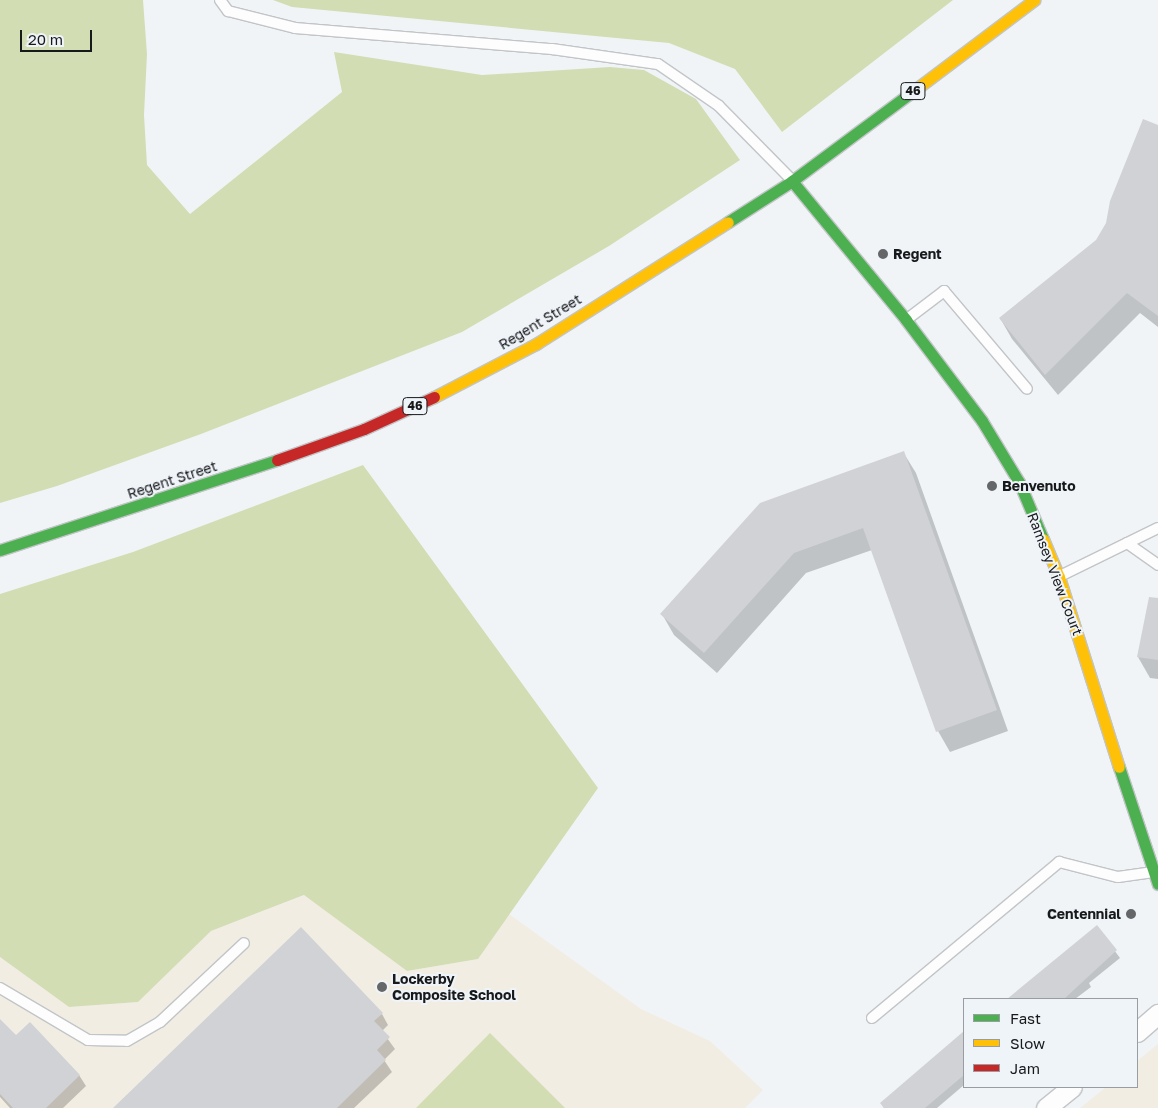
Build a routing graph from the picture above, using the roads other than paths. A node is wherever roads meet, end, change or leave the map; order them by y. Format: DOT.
graph roads {
  1 [pos="220,0"];
  2 [pos="1034,0"];
  3 [pos="792,181"];
  4 [pos="906,320"];
  5 [pos="1027,389"];
  6 [pos="1158,528"];
  7 [pos="1127,543"];
  8 [pos="0,550"];
  9 [pos="1158,565"];
  10 [pos="1059,576"];
  11 [pos="1158,837"];
  12 [pos="1144,848"];
  13 [pos="1153,872"];
  14 [pos="1158,884"];
  15 [pos="244,943"];
  16 [pos="0,988"];
  17 [pos="1158,1014"];
  18 [pos="872,1018"];
  19 [pos="1138,1031"];
  20 [pos="1071,1088"];
  21 [pos="1046,1108"];
  1 -- 3 [label="lane"];
  2 -- 3 [label="main road, Regent Street / 46"];
  3 -- 4 [label="main road, Ramsey View Court"];
  3 -- 8 [label="main road, Regent Street / 46"];
  4 -- 5 [label="lane"];
  4 -- 10 [label="main road, Ramsey View Court"];
  6 -- 7 [label="lane"];
  7 -- 9 [label="lane"];
  7 -- 10 [label="lane"];
  10 -- 12 [label="main road, Ramsey View Court"];
  11 -- 12 [label="lane"];
  12 -- 13 [label="main road, Ramsey View Court"];
  13 -- 14 [label="main road, Ramsey View Court"];
  13 -- 18 [label="lane"];
  15 -- 16 [label="lane"];
  17 -- 19 [label="street"];
  20 -- 21 [label="street"];
}
